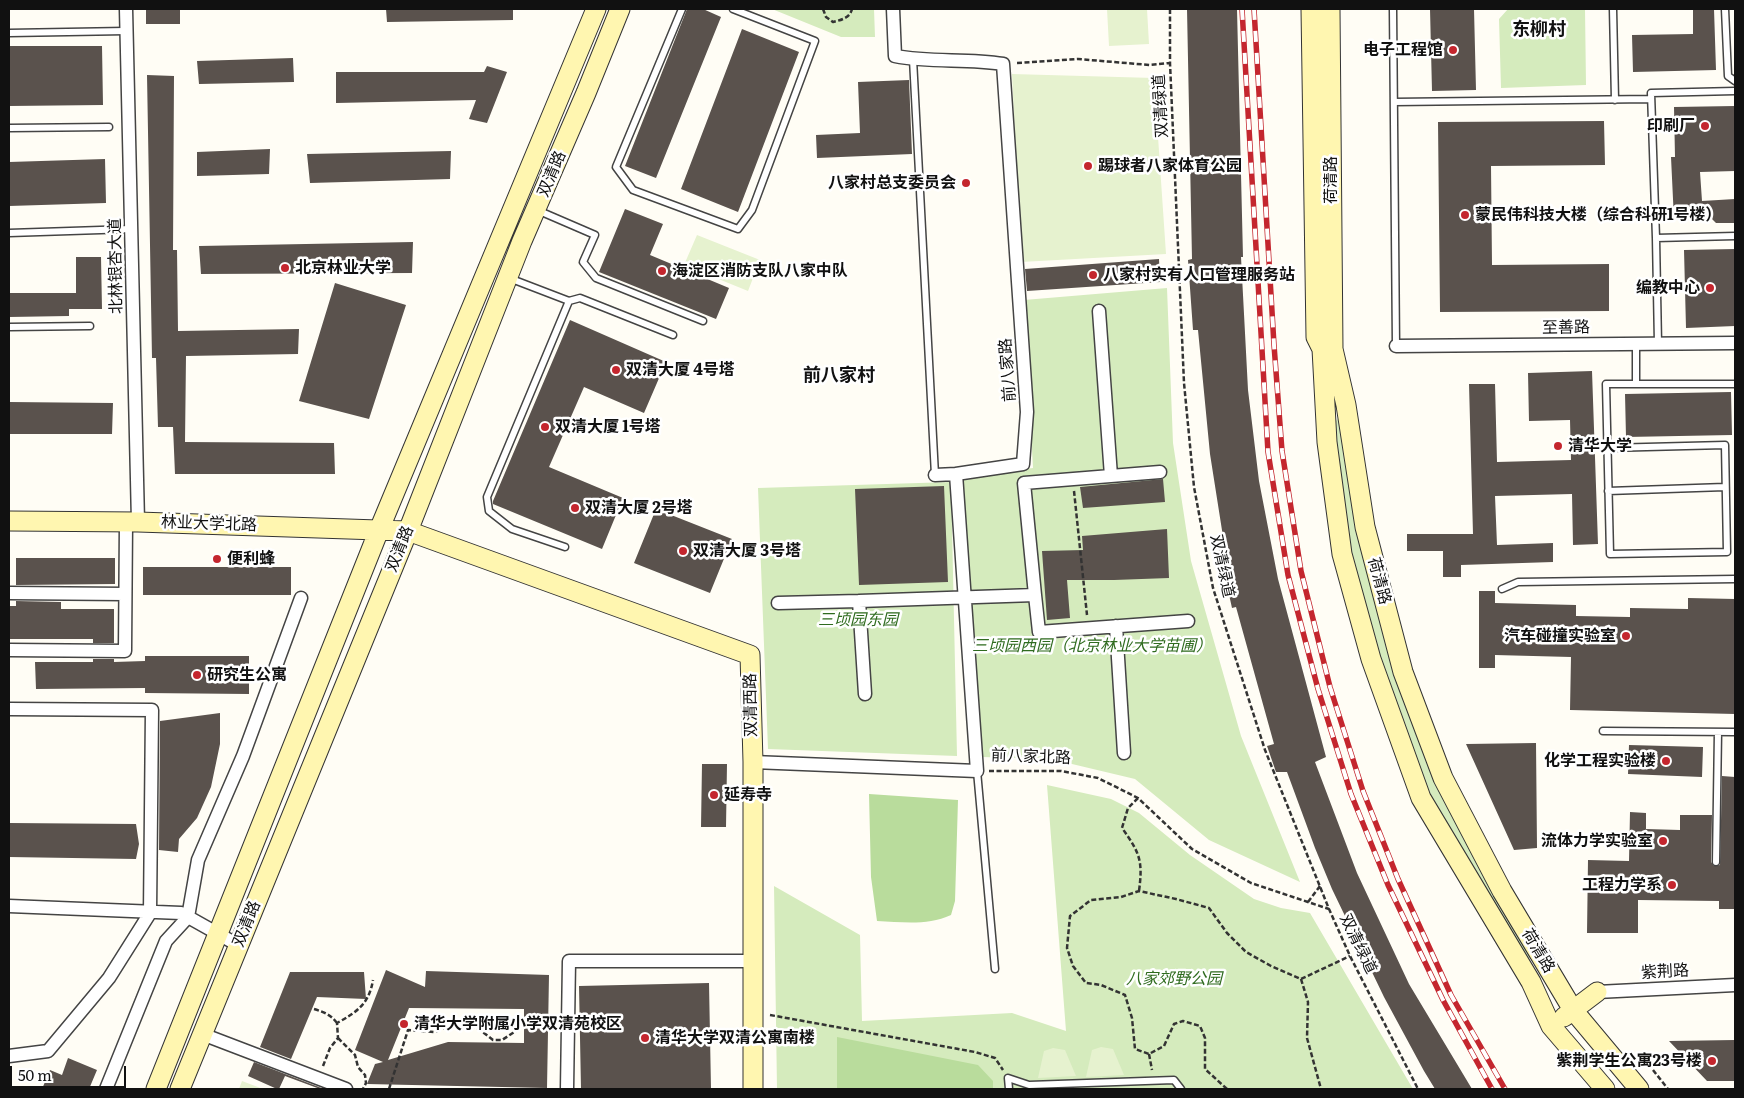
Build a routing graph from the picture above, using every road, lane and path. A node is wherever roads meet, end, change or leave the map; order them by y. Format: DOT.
graph roads {
  1 [pos="126,9"];
  2 [pos="596,9"];
  3 [pos="620,9"];
  4 [pos="682,9"];
  5 [pos="733,9"];
  6 [pos="823,9"];
  7 [pos="852,9"];
  8 [pos="893,9"];
  9 [pos="1170,9"];
  10 [pos="1311,9"];
  11 [pos="1330,9"];
  12 [pos="1392,9"];
  13 [pos="1614,9"];
  14 [pos="1725,9"];
  15 [pos="126,31"];
  16 [pos="9,33"];
  17 [pos="913,59"];
  18 [pos="1170,63"];
  19 [pos="1004,64"];
  20 [pos="1735,81"];
  21 [pos="1735,91"];
  22 [pos="1651,99"];
  23 [pos="1615,100"];
  24 [pos="1394,102"];
  25 [pos="109,127"];
  26 [pos="9,128"];
  27 [pos="536,209"];
  28 [pos="131,229"];
  29 [pos="9,233"];
  30 [pos="1735,236"];
  31 [pos="1656,238"];
  32 [pos="508,278"];
  33 [pos="569,301"];
  34 [pos="1099,311"];
  35 [pos="702,321"];
  36 [pos="90,326"];
  37 [pos="9,327"];
  38 [pos="673,335"];
  39 [pos="1735,342"];
  40 [pos="1636,344"];
  41 [pos="1658,344"];
  42 [pos="1396,346"];
  43 [pos="1636,384"];
  44 [pos="1735,384"];
  45 [pos="1608,448"];
  46 [pos="1160,472"];
  47 [pos="956,474"];
  48 [pos="935,475"];
  49 [pos="1111,476"];
  50 [pos="1073,479"];
  51 [pos="1726,487"];
  52 [pos="1608,491"];
  53 [pos="9,521"];
  54 [pos="132,522"];
  55 [pos="380,530"];
  56 [pos="408,531"];
  57 [pos="565,547"];
  58 [pos="1735,578"];
  59 [pos="1502,589"];
  60 [pos="9,593"];
  61 [pos="125,594"];
  62 [pos="1035,595"];
  63 [pos="301,598"];
  64 [pos="964,599"];
  65 [pos="859,601"];
  66 [pos="778,603"];
  67 [pos="1188,621"];
  68 [pos="1116,626"];
  69 [pos="1088,629"];
  70 [pos="9,650"];
  71 [pos="865,694"];
  72 [pos="9,709"];
  73 [pos="1604,731"];
  74 [pos="1718,732"];
  75 [pos="1735,732"];
  76 [pos="1124,753"];
  77 [pos="753,762"];
  78 [pos="977,771"];
  79 [pos="1138,798"];
  80 [pos="1716,862"];
  81 [pos="1320,886"];
  82 [pos="1139,891"];
  83 [pos="1308,902"];
  84 [pos="9,906"];
  85 [pos="1329,909"];
  86 [pos="150,912"];
  87 [pos="188,917"];
  88 [pos="218,934"];
  89 [pos="238,945"];
  90 [pos="1350,956"];
  91 [pos="752,961"];
  92 [pos="995,969"];
  93 [pos="1301,979"];
  94 [pos="373,980"];
  95 [pos="1735,984"];
  96 [pos="1597,992"];
  97 [pos="314,1009"];
  98 [pos="1573,1010"];
  99 [pos="769,1015"];
  100 [pos="337,1023"];
  101 [pos="1551,1026"];
  102 [pos="519,1029"];
  103 [pos="202,1034"];
  104 [pos="338,1038"];
  105 [pos="1149,1054"];
  106 [pos="9,1056"];
  107 [pos="1653,1070"];
  108 [pos="1008,1078"];
  109 [pos="319,1079"];
  110 [pos="1153,1080"];
  111 [pos="106,1089"];
  112 [pos="156,1089"];
  113 [pos="180,1089"];
  114 [pos="346,1089"];
  115 [pos="362,1089"];
  116 [pos="389,1089"];
  117 [pos="567,1089"];
  118 [pos="753,1089"];
  119 [pos="1009,1089"];
  120 [pos="1181,1089"];
  121 [pos="1227,1089"];
  122 [pos="1321,1089"];
  123 [pos="1418,1089"];
  124 [pos="1605,1089"];
  125 [pos="1639,1089"];
  126 [pos="1668,1089"];
  1 -- 15 [label="street, 北林银杏大道"];
  2 -- 55 [label="main road, 双清路"];
  3 -- 27 [label="main road, 双清路"];
  4 -- 5 [label="lane"];
  6 -- 7 [label="path"];
  8 -- 17 [label="street"];
  9 -- 18 [label="path, 双清绿道"];
  10 -- 101 [label="main road, 荷清路"];
  11 -- 98 [label="main road, 荷清路"];
  12 -- 24 [label="lane"];
  13 -- 23 [label="lane"];
  14 -- 20 [label="lane"];
  15 -- 16 [label="lane"];
  15 -- 28 [label="street, 北林银杏大道"];
  17 -- 19 [label="street"];
  17 -- 48 [label="lane"];
  18 -- 19 [label="path"];
  18 -- 81 [label="path, 双清绿道"];
  19 -- 47 [label="street, 前八家路"];
  21 -- 22 [label="lane"];
  22 -- 23 [label="lane"];
  22 -- 31 [label="lane"];
  23 -- 24 [label="lane"];
  24 -- 42 [label="lane"];
  25 -- 26 [label="lane"];
  27 -- 32 [label="main road, 双清路"];
  27 -- 35 [label="lane"];
  28 -- 29 [label="lane"];
  28 -- 54 [label="street, 北林银杏大道"];
  30 -- 31 [label="lane"];
  31 -- 41 [label="lane"];
  32 -- 33 [label="lane"];
  32 -- 56 [label="main road, 双清路"];
  33 -- 38 [label="lane"];
  33 -- 57 [label="lane"];
  34 -- 49 [label="street"];
  36 -- 37 [label="lane"];
  39 -- 41 [label="street, 至善路"];
  40 -- 41 [label="street, 至善路"];
  40 -- 42 [label="street, 至善路"];
  40 -- 43 [label="lane"];
  43 -- 44 [label="lane"];
  43 -- 45 [label="lane"];
  45 -- 51 [label="lane"];
  45 -- 52 [label="lane"];
  46 -- 49 [label="street"];
  47 -- 48 [label="street"];
  47 -- 64 [label="street"];
  49 -- 50 [label="street"];
  50 -- 62 [label="street"];
  50 -- 69 [label="path"];
  51 -- 52 [label="lane"];
  51 -- 52 [label="lane"];
  53 -- 54 [label="main road, 林业大学北路"];
  54 -- 55 [label="main road, 林业大学北路"];
  54 -- 61 [label="street, 北林银杏大道"];
  55 -- 56 [label="main road, 林业大学北路"];
  55 -- 88 [label="main road, 双清路"];
  56 -- 77 [label="main road, 双清西路"];
  56 -- 89 [label="main road, 双清路"];
  58 -- 59 [label="lane"];
  60 -- 61 [label="street"];
  61 -- 70 [label="street, 北林银杏大道"];
  62 -- 64 [label="street"];
  62 -- 69 [label="street"];
  63 -- 87 [label="street"];
  64 -- 65 [label="street"];
  64 -- 78 [label="street"];
  65 -- 66 [label="street"];
  65 -- 71 [label="street"];
  67 -- 68 [label="street"];
  68 -- 69 [label="street"];
  68 -- 76 [label="street"];
  72 -- 86 [label="street"];
  73 -- 74 [label="lane"];
  74 -- 75 [label="lane"];
  74 -- 80 [label="lane"];
  77 -- 78 [label="street, 前八家北路"];
  77 -- 91 [label="main road, 双清西路"];
  78 -- 79 [label="path, 前八家北路"];
  78 -- 92 [label="lane"];
  79 -- 82 [label="path"];
  79 -- 83 [label="path, 前八家北路"];
  81 -- 83 [label="path"];
  81 -- 85 [label="path, 双清绿道"];
  82 -- 93 [label="path"];
  82 -- 105 [label="path"];
  83 -- 85 [label="path, 前八家北路"];
  84 -- 86 [label="street"];
  85 -- 90 [label="path, 双清绿道"];
  86 -- 87 [label="street"];
  86 -- 106 [label="street"];
  87 -- 88 [label="street"];
  87 -- 111 [label="street"];
  88 -- 89 [label="street"];
  88 -- 112 [label="main road, 双清路"];
  89 -- 103 [label="main road, 双清路"];
  90 -- 93 [label="path"];
  90 -- 123 [label="path, 双清绿道"];
  91 -- 117 [label="street"];
  91 -- 118 [label="main road, 双清西路"];
  93 -- 122 [label="path"];
  94 -- 100 [label="path"];
  95 -- 96 [label="street, 紫荆路"];
  96 -- 98 [label="main road"];
  97 -- 100 [label="path"];
  98 -- 101 [label="main road"];
  98 -- 125 [label="main road, 荷清路"];
  99 -- 108 [label="path"];
  100 -- 104 [label="path"];
  101 -- 124 [label="main road, 荷清路"];
  102 -- 116 [label="path"];
  103 -- 109 [label="street"];
  103 -- 113 [label="main road, 双清路"];
  104 -- 109 [label="path"];
  104 -- 115 [label="path"];
  105 -- 110 [label="path"];
  105 -- 121 [label="path"];
  107 -- 126 [label="path"];
  108 -- 110 [label="lane"];
  108 -- 119 [label="lane"];
  109 -- 114 [label="street"];
  110 -- 120 [label="lane"];
}
